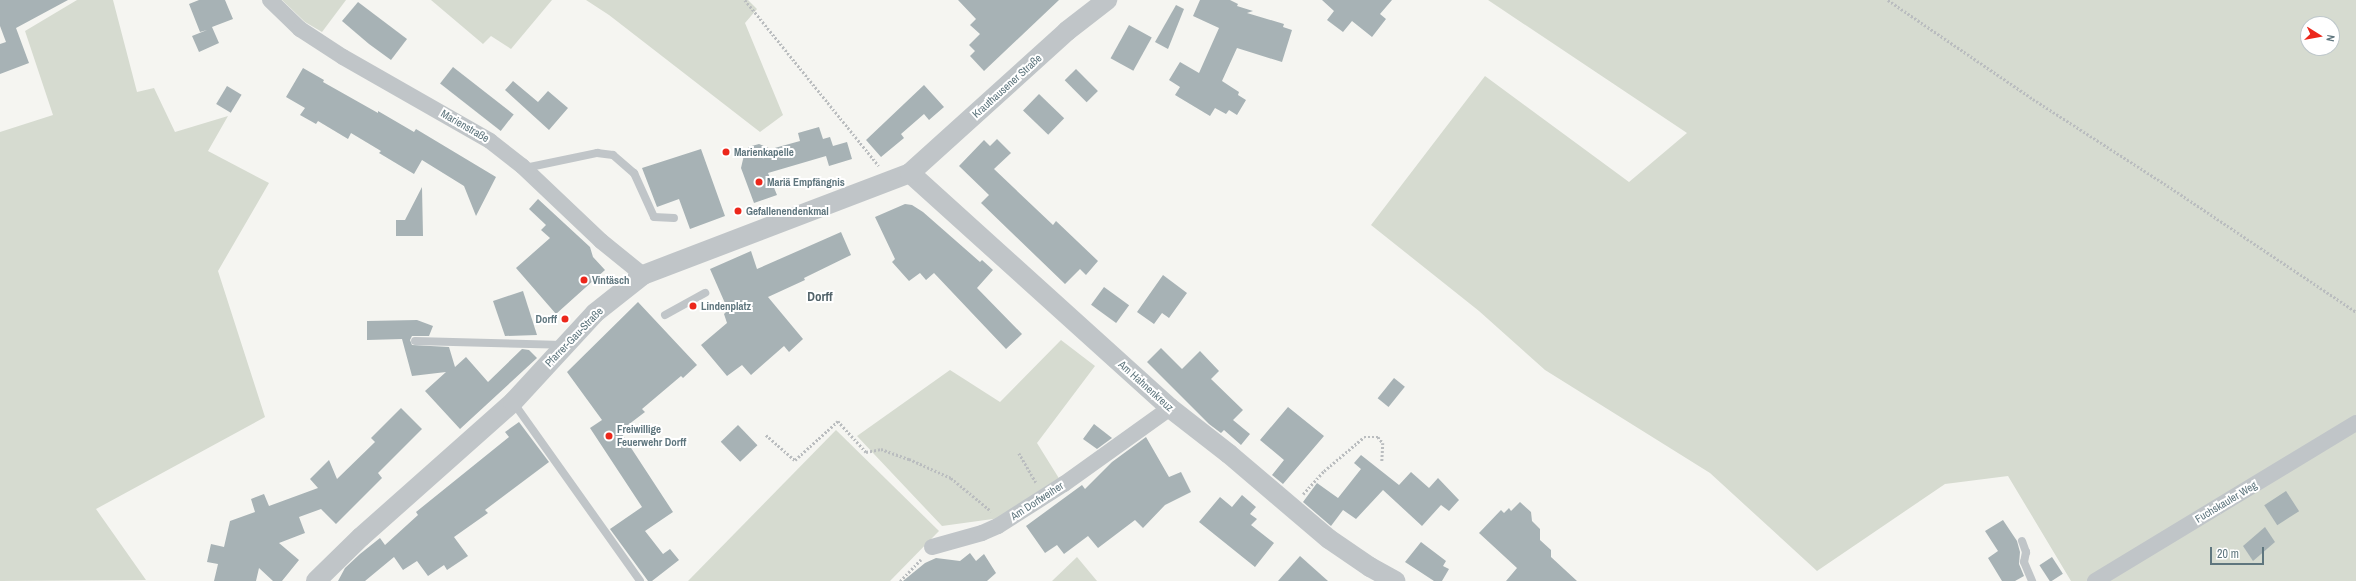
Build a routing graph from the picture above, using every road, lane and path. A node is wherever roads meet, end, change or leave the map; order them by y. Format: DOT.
graph roads {
  1 [pos="270,0"];
  2 [pos="745,0"];
  3 [pos="1107,0"];
  4 [pos="1888,0"];
  5 [pos="524,169"];
  6 [pos="910,174"];
  7 [pos="890,182"];
  8 [pos="674,218"];
  9 [pos="644,275"];
  10 [pos="705,293"];
  11 [pos="2356,312"];
  12 [pos="665,315"];
  13 [pos="416,341"];
  14 [pos="566,345"];
  15 [pos="513,402"];
  16 [pos="1170,408"];
  17 [pos="2356,422"];
  18 [pos="766,435"];
  19 [pos="1019,453"];
  20 [pos="1382,462"];
  21 [pos="1037,485"];
  22 [pos="1292,507"];
  23 [pos="994,513"];
  24 [pos="2022,541"];
  25 [pos="932,547"];
  26 [pos="316,581"];
  27 [pos="640,581"];
  28 [pos="900,581"];
  29 [pos="1395,581"];
  30 [pos="2032,581"];
  31 [pos="2095,581"];
  1 -- 5 [label="street, Marienstraße"];
  2 -- 7 [label="path"];
  3 -- 6 [label="street, Krauthausener Straße"];
  4 -- 11 [label="path"];
  5 -- 8 [label="lane"];
  5 -- 9 [label="street, Marienstraße"];
  6 -- 7 [label="street, Pfarrer-Gau-Straße"];
  6 -- 16 [label="street, Am Hahnenkreuz"];
  7 -- 9 [label="street, Pfarrer-Gau-Straße"];
  9 -- 14 [label="street, Pfarrer-Gau-Straße"];
  10 -- 12 [label="lane"];
  13 -- 14 [label="lane"];
  14 -- 15 [label="street, Pfarrer-Gau-Straße"];
  15 -- 26 [label="street, Pfarrer-Gau-Straße"];
  15 -- 27 [label="lane"];
  16 -- 22 [label="street, Am Hahnenkreuz"];
  16 -- 25 [label="street, Am Dorfweiher"];
  17 -- 31 [label="street, Fuchskauler Weg"];
  18 -- 23 [label="path"];
  19 -- 21 [label="path"];
  20 -- 22 [label="path"];
  22 -- 29 [label="street, Am Hahnenkreuz"];
  24 -- 30 [label="lane"];
  25 -- 28 [label="path"];
}
